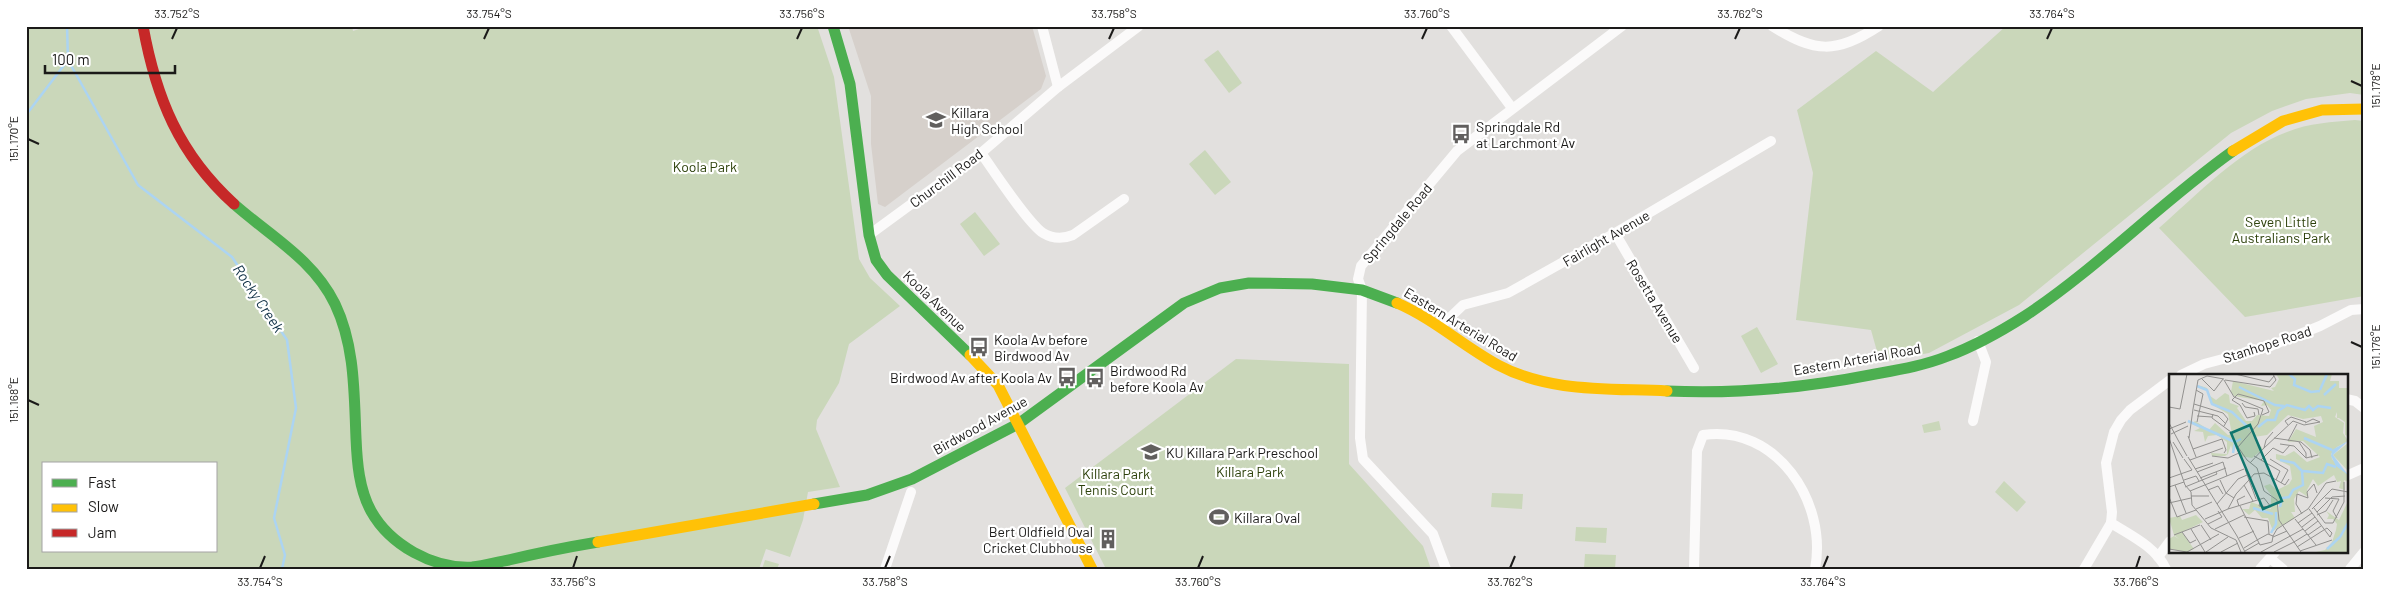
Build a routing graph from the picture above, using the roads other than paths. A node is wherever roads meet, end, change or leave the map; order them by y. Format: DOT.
graph roads {
  1 [pos="143,26"];
  2 [pos="833,26"];
  3 [pos="1042,26"];
  4 [pos="1139,26"];
  5 [pos="1451,26"];
  6 [pos="1622,26"];
  7 [pos="1772,26"];
  8 [pos="1879,26"];
  9 [pos="1058,87"];
  10 [pos="1512,108"];
  11 [pos="2364,108"];
  12 [pos="1771,141"];
  13 [pos="981,153"];
  14 [pos="1124,199"];
  15 [pos="1615,234"];
  16 [pos="869,235"];
  17 [pos="1362,290"];
  18 [pos="2364,309"];
  19 [pos="1440,327"];
  20 [pos="1978,341"];
  21 [pos="1694,368"];
  22 [pos="2183,374"];
  23 [pos="2169,381"];
  24 [pos="354,386"];
  25 [pos="2348,399"];
  26 [pos="2364,408"];
  27 [pos="1973,420"];
  28 [pos="1018,424"];
  29 [pos="2364,468"];
  30 [pos="2348,475"];
  31 [pos="911,492"];
  32 [pos="2111,523"];
  33 [pos="2169,542"];
  34 [pos="585,544"];
  35 [pos="2364,552"];
  36 [pos="2273,555"];
  37 [pos="2158,557"];
  38 [pos="432,569"];
  39 [pos="502,569"];
  40 [pos="884,569"];
  41 [pos="1092,569"];
  42 [pos="1446,569"];
  43 [pos="1694,569"];
  44 [pos="1815,569"];
  45 [pos="2084,569"];
  46 [pos="2166,569"];
  47 [pos="2260,569"];
  48 [pos="2283,569"];
  49 [pos="2350,569"];
  1 -- 24 [label="main road"];
  2 -- 16 [label="main road, Koola Avenue"];
  3 -- 9 [label="street"];
  4 -- 9 [label="street, Churchill Road"];
  5 -- 10 [label="street"];
  6 -- 10 [label="street, Springdale Road"];
  7 -- 8 [label="street"];
  9 -- 13 [label="street, Churchill Road"];
  10 -- 17 [label="street, Springdale Road"];
  11 -- 20 [label="main road, Eastern Arterial Road"];
  12 -- 15 [label="street, Fairlight Avenue"];
  13 -- 14 [label="street"];
  13 -- 16 [label="street, Churchill Road"];
  15 -- 19 [label="street, Fairlight Avenue"];
  15 -- 21 [label="street, Rosetta Avenue"];
  16 -- 28 [label="main road, Koola Avenue"];
  17 -- 19 [label="main road, Eastern Arterial Road"];
  17 -- 28 [label="main road, Birdwood Avenue"];
  17 -- 42 [label="street, Springdale Road"];
  18 -- 22 [label="street, Stanhope Road"];
  19 -- 20 [label="main road, Eastern Arterial Road"];
  20 -- 27 [label="street"];
  23 -- 32 [label="street"];
  24 -- 34 [label="main road"];
  24 -- 38 [label="main road"];
  25 -- 26 [label="street"];
  28 -- 34 [label="main road, Birdwood Avenue"];
  28 -- 41 [label="main road, Koola Avenue"];
  29 -- 30 [label="street"];
  31 -- 40 [label="street"];
  32 -- 37 [label="street"];
  32 -- 45 [label="street"];
  33 -- 37 [label="street"];
  34 -- 39 [label="main road"];
  35 -- 49 [label="street"];
  36 -- 47 [label="street"];
  36 -- 48 [label="street"];
  37 -- 46 [label="street"];
  43 -- 44 [label="street"];
}
